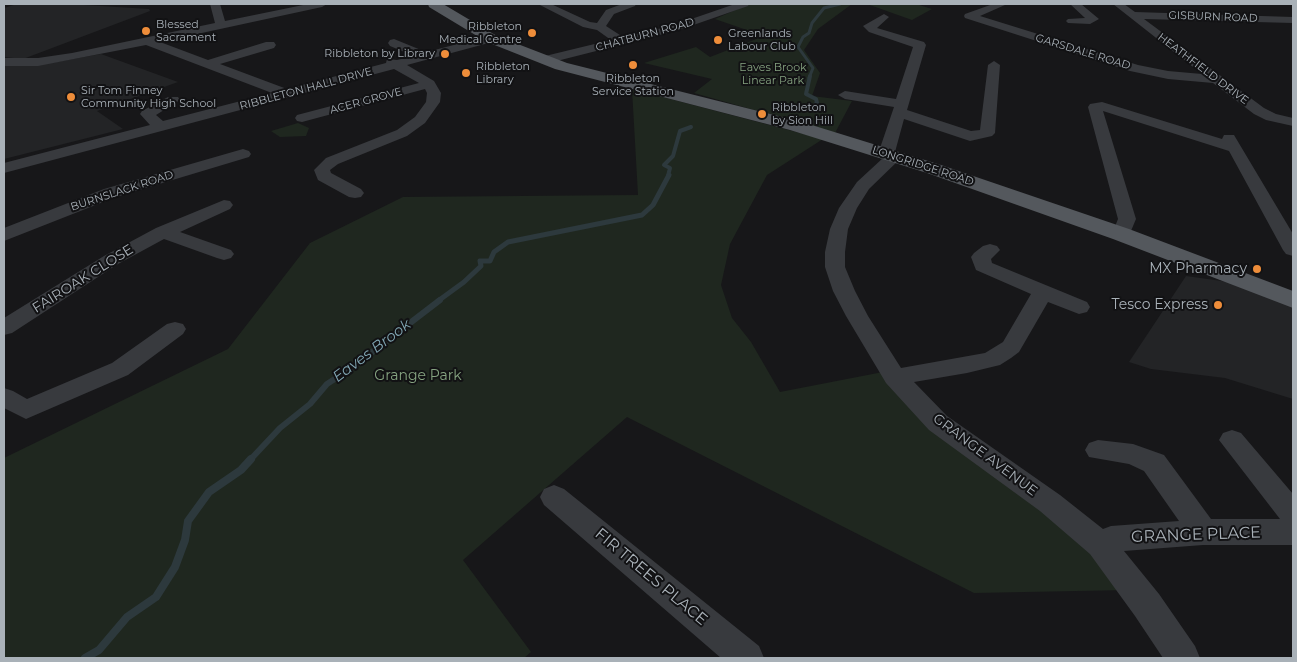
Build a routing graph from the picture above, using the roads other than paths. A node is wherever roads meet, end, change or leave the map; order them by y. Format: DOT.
graph roads {
  1 [pos="215,4"];
  2 [pos="322,4"];
  3 [pos="434,4"];
  4 [pos="543,4"];
  5 [pos="627,4"];
  6 [pos="724,4"];
  7 [pos="999,4"];
  8 [pos="1075,4"];
  9 [pos="1118,4"];
  10 [pos="1189,4"];
  11 [pos="741,5"];
  12 [pos="968,6"];
  13 [pos="983,10"];
  14 [pos="1132,14"];
  15 [pos="1210,16"];
  16 [pos="884,17"];
  17 [pos="1293,20"];
  18 [pos="1072,21"];
  19 [pos="221,25"];
  20 [pos="600,27"];
  21 [pos="488,36"];
  22 [pos="146,41"];
  23 [pos="624,42"];
  24 [pos="394,43"];
  25 [pos="270,45"];
  26 [pos="417,53"];
  27 [pos="545,60"];
  28 [pos="4,62"];
  29 [pos="393,63"];
  30 [pos="207,64"];
  31 [pos="994,66"];
  32 [pos="1215,79"];
  33 [pos="429,84"];
  34 [pos="284,92"];
  35 [pos="845,95"];
  36 [pos="173,100"];
  37 [pos="900,108"];
  38 [pos="302,118"];
  39 [pos="157,122"];
  40 [pos="1293,122"];
  41 [pos="130,132"];
  42 [pos="243,154"];
  43 [pos="890,155"];
  44 [pos="4,162"];
  45 [pos="4,168"];
  46 [pos="355,194"];
  47 [pos="224,205"];
  48 [pos="164,232"];
  49 [pos="1121,234"];
  50 [pos="4,235"];
  51 [pos="990,250"];
  52 [pos="1293,250"];
  53 [pos="224,254"];
  54 [pos="1042,293"];
  55 [pos="1293,298"];
  56 [pos="1079,308"];
  57 [pos="4,328"];
  58 [pos="175,329"];
  59 [pos="895,377"];
  60 [pos="4,397"];
  61 [pos="1232,440"];
  62 [pos="1098,450"];
  63 [pos="554,497"];
  64 [pos="1293,514"];
  65 [pos="1202,532"];
  66 [pos="1293,532"];
  67 [pos="1101,545"];
  68 [pos="747,658"];
  69 [pos="1183,658"];
  1 -- 19 [label="street"];
  2 -- 19 [label="street"];
  3 -- 21 [label="main road, LONGRIDGE ROAD"];
  4 -- 20 [label="street"];
  5 -- 20 [label="street"];
  6 -- 11 [label="street"];
  7 -- 13 [label="street"];
  8 -- 18 [label="street"];
  9 -- 14 [label="street, HEATHFIELD DRIVE"];
  10 -- 15 [label="street"];
  11 -- 23 [label="street, CHATBURN ROAD"];
  12 -- 13 [label="street"];
  13 -- 32 [label="street, GARSDALE ROAD"];
  14 -- 15 [label="street, GISBURN ROAD"];
  14 -- 32 [label="street, HEATHFIELD DRIVE"];
  15 -- 17 [label="street, GISBURN ROAD"];
  16 -- 37 [label="street"];
  19 -- 22 [label="street"];
  20 -- 23 [label="street"];
  21 -- 26 [label="street, RIBBLETON HALL DRIVE"];
  21 -- 27 [label="main road, LONGRIDGE ROAD"];
  21 -- 29 [label="street, RIBBLETON HALL DRIVE"];
  22 -- 28 [label="street"];
  22 -- 30 [label="street"];
  23 -- 27 [label="street, CHATBURN ROAD"];
  24 -- 26 [label="street"];
  25 -- 30 [label="street"];
  26 -- 29 [label="street, RIBBLETON HALL DRIVE"];
  27 -- 43 [label="main road, LONGRIDGE ROAD"];
  29 -- 33 [label="street"];
  29 -- 34 [label="street, RIBBLETON HALL DRIVE"];
  30 -- 34 [label="street"];
  31 -- 37 [label="street"];
  32 -- 40 [label="street, HEATHFIELD DRIVE"];
  33 -- 38 [label="street, ACER GROVE"];
  33 -- 46 [label="street"];
  34 -- 39 [label="street, RIBBLETON HALL DRIVE"];
  34 -- 41 [label="street, RIBBLETON HALL DRIVE"];
  35 -- 37 [label="street"];
  36 -- 39 [label="street"];
  37 -- 43 [label="street"];
  39 -- 41 [label="street, RIBBLETON HALL DRIVE"];
  41 -- 44 [label="street, RIBBLETON HALL DRIVE"];
  41 -- 45 [label="street, RIBBLETON HALL DRIVE"];
  42 -- 50 [label="street, BURNSLACK ROAD"];
  43 -- 49 [label="main road, LONGRIDGE ROAD"];
  43 -- 59 [label="street, GRANGE AVENUE"];
  47 -- 48 [label="street, FAIROAK CLOSE"];
  48 -- 53 [label="street"];
  48 -- 57 [label="street, FAIROAK CLOSE"];
  49 -- 52 [label="street"];
  49 -- 55 [label="main road, LONGRIDGE ROAD"];
  51 -- 54 [label="street"];
  54 -- 56 [label="street"];
  54 -- 59 [label="street"];
  58 -- 60 [label="street"];
  59 -- 67 [label="street, GRANGE AVENUE"];
  61 -- 64 [label="street"];
  62 -- 65 [label="street"];
  63 -- 68 [label="street, FIR TREES PLACE"];
  65 -- 66 [label="street, GRANGE PLACE"];
  65 -- 67 [label="street, GRANGE PLACE"];
  67 -- 69 [label="street, GRANGE AVENUE"];
}
